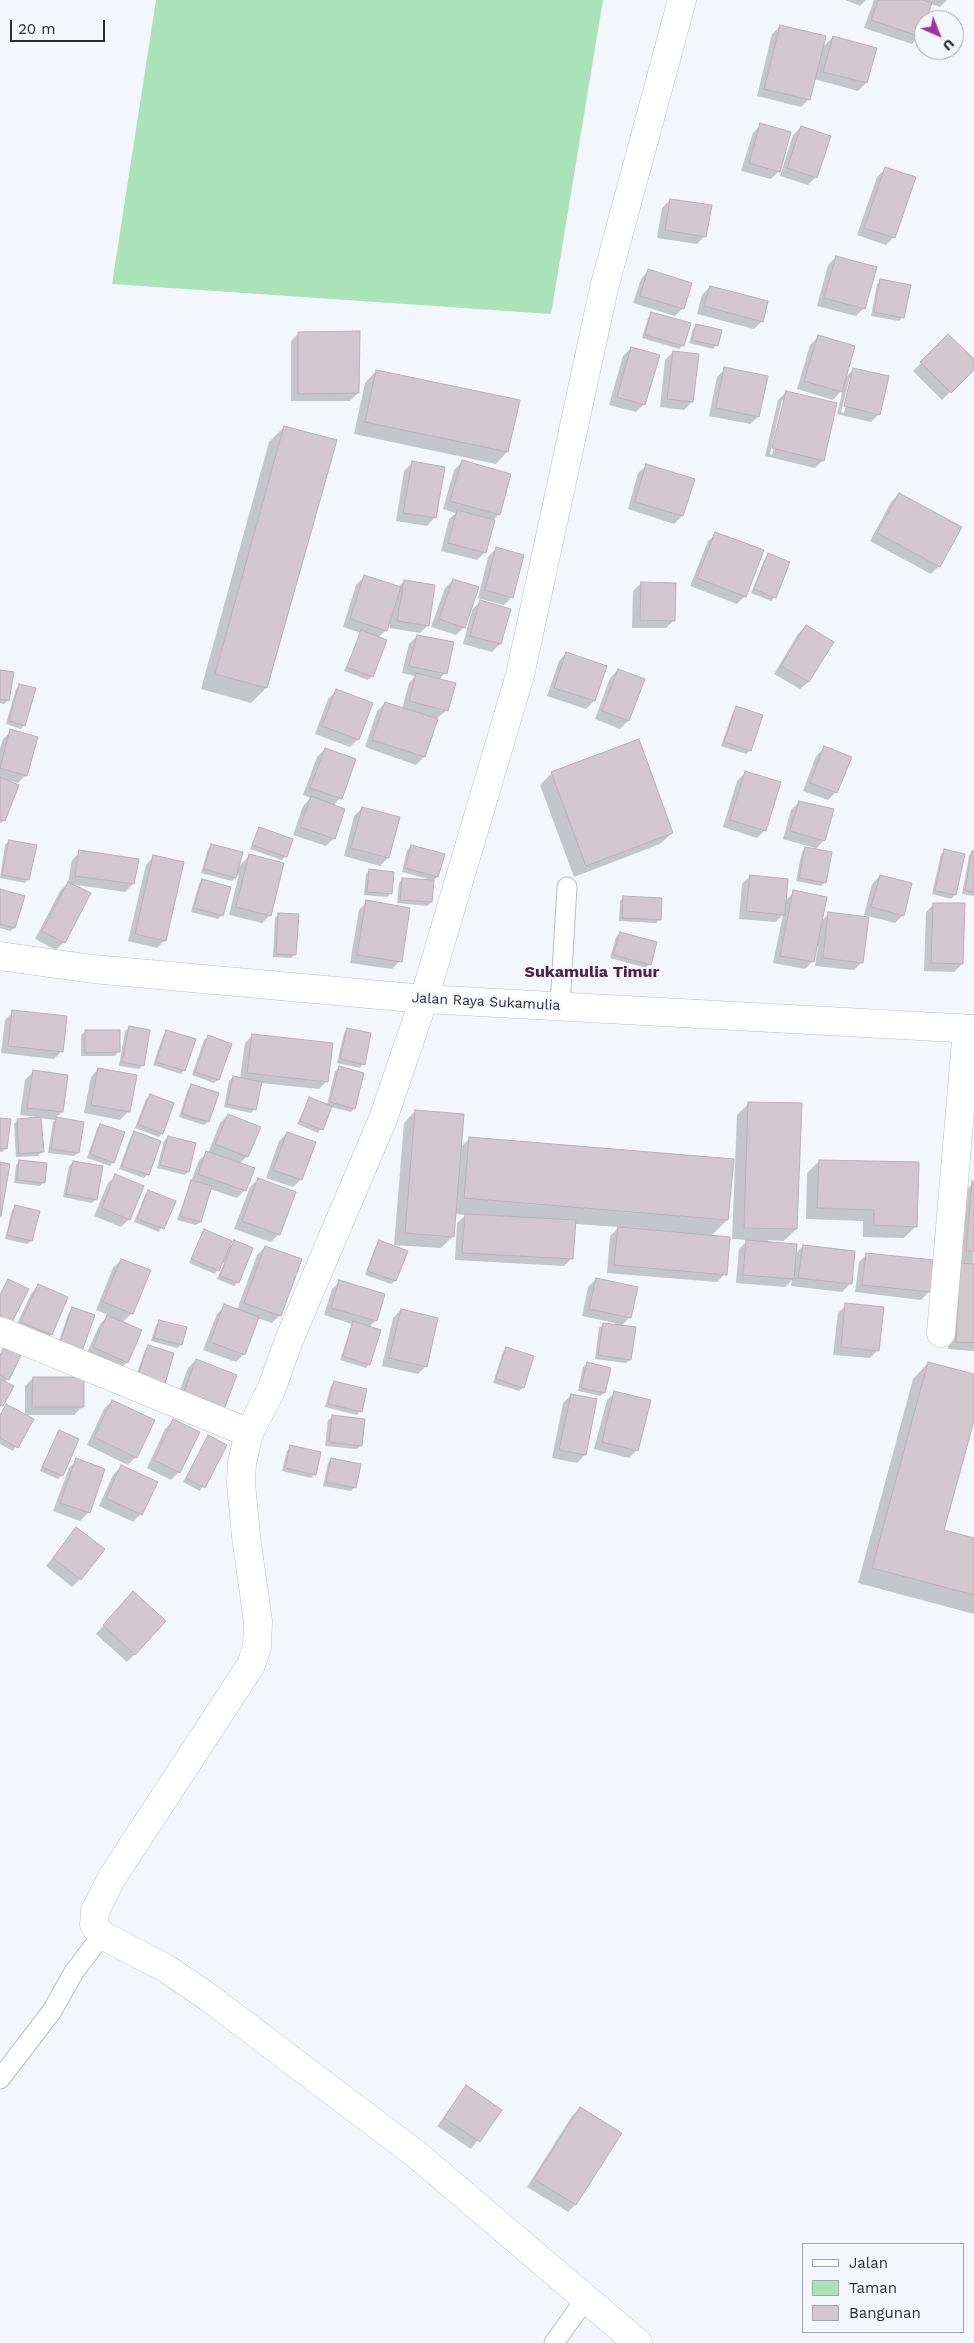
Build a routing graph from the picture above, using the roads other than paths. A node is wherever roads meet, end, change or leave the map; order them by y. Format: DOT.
graph roads {
  1 [pos="682,0"];
  2 [pos="567,887"];
  3 [pos="0,956"];
  4 [pos="424,998"];
  5 [pos="560,1006"];
  6 [pos="971,1029"];
  7 [pos="0,1331"];
  8 [pos="942,1333"];
  9 [pos="249,1433"];
  10 [pos="102,1935"];
  11 [pos="0,2079"];
  12 [pos="586,2298"];
  13 [pos="554,2343"];
  14 [pos="638,2343"];
  1 -- 4 [label="street"];
  2 -- 5 [label="lane"];
  3 -- 4 [label="street, Jalan Raya Sukamulia"];
  4 -- 5 [label="street, Jalan Raya Sukamulia"];
  4 -- 9 [label="street"];
  5 -- 6 [label="street, Jalan Raya Sukamulia"];
  6 -- 8 [label="street"];
  7 -- 9 [label="street"];
  9 -- 10 [label="street"];
  10 -- 11 [label="lane"];
  10 -- 12 [label="street"];
  12 -- 13 [label="lane"];
  12 -- 14 [label="street"];
}
